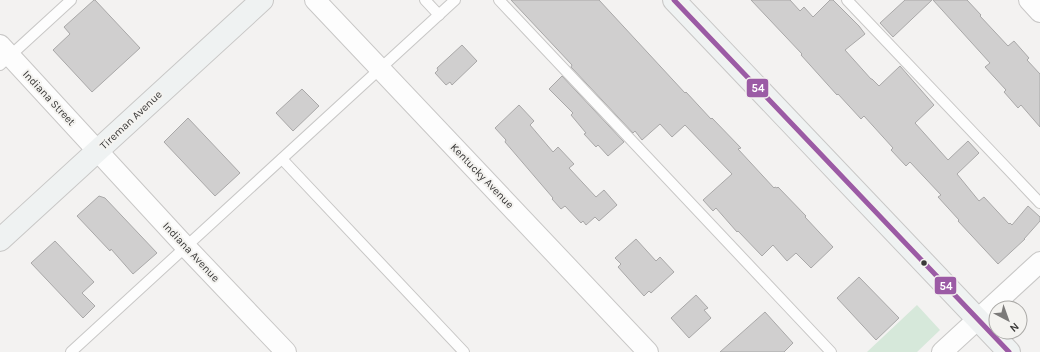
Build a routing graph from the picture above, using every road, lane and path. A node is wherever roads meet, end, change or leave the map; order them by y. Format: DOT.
graph roads {
  1 [pos="71,0"];
  2 [pos="262,0"];
  3 [pos="315,0"];
  4 [pos="426,0"];
  5 [pos="455,0"];
  6 [pos="499,0"];
  7 [pos="674,0"];
  8 [pos="847,0"];
  9 [pos="1029,0"];
  10 [pos="1040,12"];
  11 [pos="439,15"];
  12 [pos="3,55"];
  13 [pos="380,69"];
  14 [pos="97,151"];
  15 [pos="282,159"];
  16 [pos="1040,203"];
  17 [pos="0,240"];
  18 [pos="186,247"];
  19 [pos="1040,262"];
  20 [pos="978,319"];
  21 [pos="71,352"];
  22 [pos="286,352"];
  23 [pos="464,352"];
  24 [pos="648,352"];
  25 [pos="831,352"];
  26 [pos="942,352"];
  27 [pos="1009,352"];
  1 -- 12 [label="lane"];
  2 -- 14 [label="street, Tireman Avenue"];
  3 -- 13 [label="street, Kentucky Avenue"];
  4 -- 11 [label="lane"];
  5 -- 11 [label="lane"];
  6 -- 25 [label="lane"];
  7 -- 20 [label="street"];
  8 -- 16 [label="lane"];
  9 -- 10 [label="street"];
  11 -- 13 [label="lane"];
  12 -- 14 [label="street, Indiana Street"];
  13 -- 15 [label="lane"];
  13 -- 24 [label="street, Kentucky Avenue"];
  14 -- 17 [label="street, Tireman Avenue"];
  14 -- 18 [label="street, Indiana Avenue"];
  15 -- 18 [label="lane"];
  15 -- 23 [label="lane"];
  18 -- 21 [label="lane"];
  18 -- 22 [label="street, Indiana Avenue"];
  19 -- 20 [label="street"];
  20 -- 26 [label="street"];
  20 -- 27 [label="street"];
}
